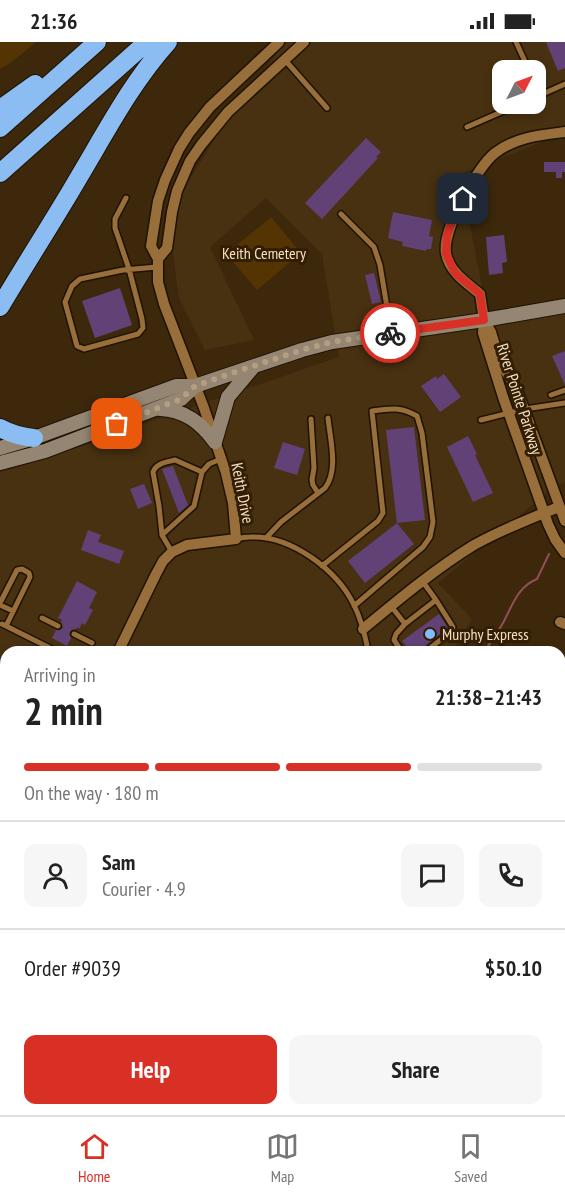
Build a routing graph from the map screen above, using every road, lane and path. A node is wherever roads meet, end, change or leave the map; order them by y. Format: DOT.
graph roads {
  1 [pos="96,42"];
  2 [pos="147,42"];
  3 [pos="168,42"];
  4 [pos="279,42"];
  5 [pos="304,42"];
  6 [pos="516,42"];
  7 [pos="285,60"];
  8 [pos="524,60"];
  9 [pos="565,84"];
  10 [pos="546,92"];
  11 [pos="327,108"];
  12 [pos="0,109"];
  13 [pos="497,114"];
  14 [pos="467,127"];
  15 [pos="0,128"];
  16 [pos="565,132"];
  17 [pos="0,173"];
  18 [pos="126,198"];
  19 [pos="341,214"];
  20 [pos="158,263"];
  21 [pos="129,269"];
  22 [pos="565,306"];
  23 [pos="0,307"];
  24 [pos="484,320"];
  25 [pos="392,333"];
  26 [pos="254,366"];
  27 [pos="195,386"];
  28 [pos="565,390"];
  29 [pos="551,395"];
  30 [pos="565,403"];
  31 [pos="155,409"];
  32 [pos="525,409"];
  33 [pos="508,413"];
  34 [pos="328,418"];
  35 [pos="311,419"];
  36 [pos="481,420"];
  37 [pos="0,428"];
  38 [pos="34,438"];
  39 [pos="216,442"];
  40 [pos="0,448"];
  41 [pos="221,458"];
  42 [pos="0,464"];
  43 [pos="202,472"];
  44 [pos="318,493"];
  45 [pos="559,507"];
  46 [pos="544,513"];
  47 [pos="565,521"];
  48 [pos="162,535"];
  49 [pos="266,538"];
  50 [pos="236,539"];
  51 [pos="172,552"];
  52 [pos="565,554"];
  53 [pos="322,566"];
  54 [pos="423,582"];
  55 [pos="435,600"];
  56 [pos="0,604"];
  57 [pos="354,606"];
  58 [pos="392,606"];
  59 [pos="13,611"];
  60 [pos="42,618"];
  61 [pos="405,624"];
  62 [pos="58,626"];
  63 [pos="363,629"];
  64 [pos="74,634"];
  65 [pos="92,643"];
  66 [pos="41,646"];
  67 [pos="121,646"];
  68 [pos="367,646"];
  69 [pos="398,646"];
  70 [pos="433,646"];
  1 -- 12 [label="highway"];
  1 -- 15 [label="highway"];
  2 -- 17 [label="highway"];
  3 -- 23 [label="highway"];
  4 -- 20 [label="street, Keith Drive"];
  5 -- 7 [label="street"];
  6 -- 8 [label="lane"];
  7 -- 11 [label="lane"];
  7 -- 20 [label="street"];
  9 -- 10 [label="lane"];
  13 -- 14 [label="lane"];
  16 -- 24 [label="street"];
  18 -- 21 [label="lane"];
  19 -- 25 [label="lane"];
  20 -- 21 [label="lane"];
  20 -- 27 [label="street, Keith Drive"];
  21 -- 21 [label="lane"];
  22 -- 24 [label="main road"];
  24 -- 25 [label="main road"];
  24 -- 32 [label="street, River Pointe Parkway"];
  24 -- 33 [label="street, River Pointe Parkway"];
  25 -- 26 [label="main road"];
  26 -- 27 [label="main road"];
  26 -- 39 [label="main road"];
  27 -- 31 [label="main road"];
  27 -- 38 [label="main road"];
  27 -- 39 [label="street, Keith Drive"];
  28 -- 29 [label="lane"];
  30 -- 32 [label="lane"];
  31 -- 39 [label="main road"];
  31 -- 42 [label="main road"];
  32 -- 33 [label="lane"];
  32 -- 45 [label="street, River Pointe Parkway"];
  33 -- 36 [label="lane"];
  33 -- 46 [label="street, River Pointe Parkway"];
  34 -- 44 [label="lane"];
  35 -- 44 [label="lane"];
  37 -- 38 [label="highway"];
  38 -- 40 [label="main road"];
  39 -- 41 [label="street, Keith Drive"];
  41 -- 43 [label="lane"];
  41 -- 50 [label="street, Keith Drive"];
  43 -- 48 [label="lane"];
  43 -- 48 [label="lane"];
  44 -- 49 [label="lane"];
  45 -- 46 [label="street"];
  45 -- 47 [label="street, River Pointe Parkway"];
  46 -- 52 [label="street, River Pointe Parkway"];
  46 -- 54 [label="street"];
  48 -- 51 [label="lane"];
  49 -- 50 [label="lane"];
  49 -- 53 [label="lane"];
  50 -- 51 [label="street, Keith Drive"];
  51 -- 67 [label="street"];
  53 -- 57 [label="lane"];
  53 -- 57 [label="lane"];
  54 -- 55 [label="lane"];
  54 -- 58 [label="street"];
  55 -- 61 [label="lane"];
  55 -- 70 [label="lane"];
  56 -- 59 [label="lane"];
  56 -- 59 [label="lane"];
  57 -- 63 [label="lane"];
  58 -- 61 [label="lane"];
  58 -- 63 [label="street"];
  59 -- 66 [label="lane"];
  60 -- 62 [label="lane"];
  61 -- 69 [label="lane"];
  63 -- 68 [label="lane"];
  64 -- 65 [label="lane"];
}
